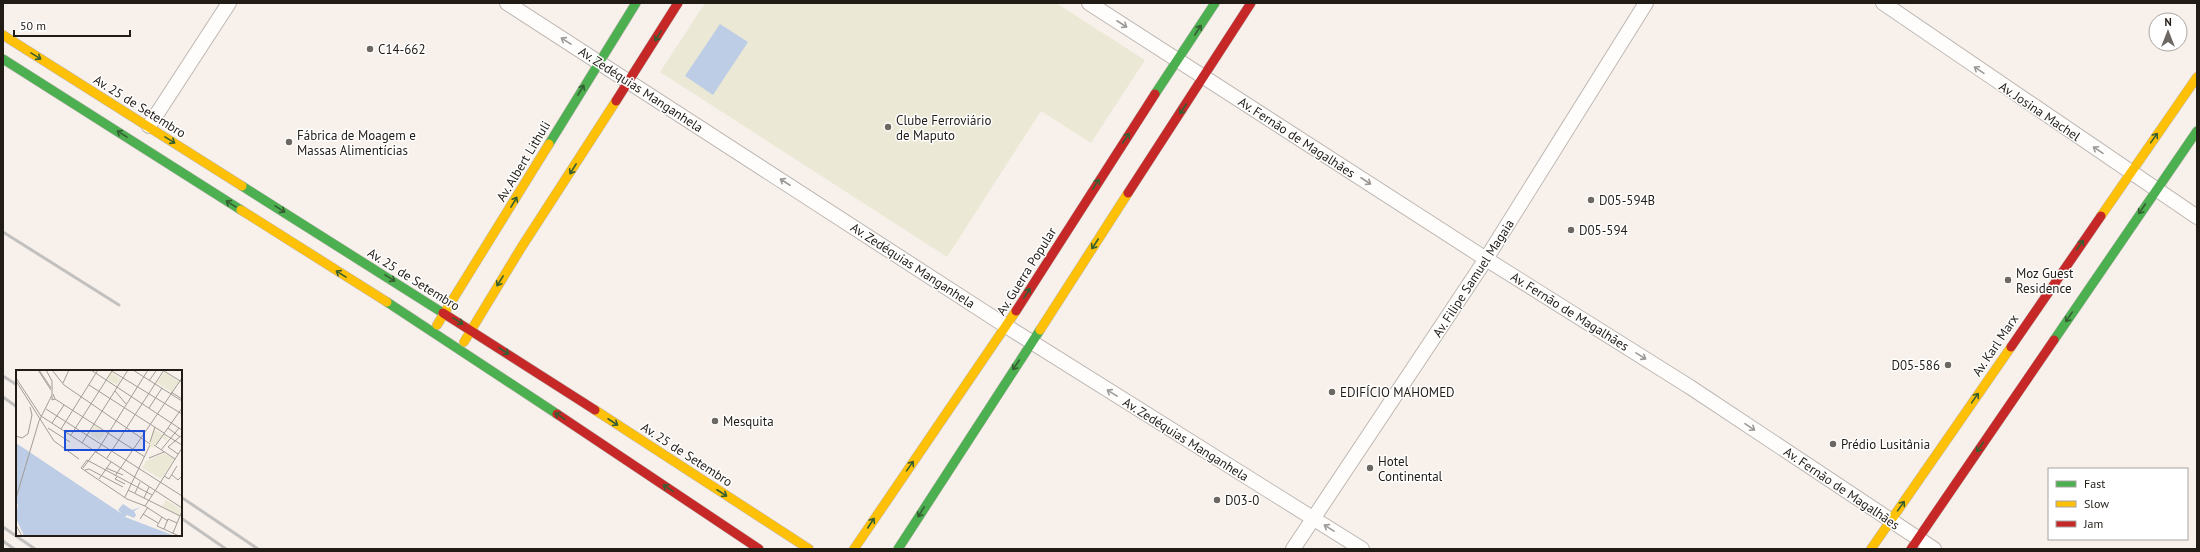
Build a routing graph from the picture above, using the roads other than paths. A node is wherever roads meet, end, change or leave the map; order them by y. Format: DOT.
graph roads {
  1 [pos="229,3"];
  2 [pos="507,3"];
  3 [pos="636,3"];
  4 [pos="678,3"];
  5 [pos="1089,3"];
  6 [pos="1215,3"];
  7 [pos="1251,3"];
  8 [pos="1646,3"];
  9 [pos="1883,3"];
  10 [pos="3,35"];
  11 [pos="3,59"];
  12 [pos="1178,60"];
  13 [pos="599,62"];
  14 [pos="1204,76"];
  15 [pos="2197,77"];
  16 [pos="629,81"];
  17 [pos="149,126"];
  18 [pos="2197,132"];
  19 [pos="2131,172"];
  20 [pos="2156,190"];
  21 [pos="2197,218"];
  22 [pos="1486,259"];
  23 [pos="444,313"];
  24 [pos="1006,326"];
  25 [pos="471,330"];
  26 [pos="433,333"];
  27 [pos="1031,342"];
  28 [pos="459,348"];
  29 [pos="1313,518"];
  30 [pos="1890,521"];
  31 [pos="1914,544"];
  32 [pos="759,549"];
  33 [pos="808,549"];
  34 [pos="854,549"];
  35 [pos="898,549"];
  36 [pos="1293,549"];
  37 [pos="1362,549"];
  38 [pos="1871,549"];
  39 [pos="1934,549"];
  1 -- 17 [label="street"];
  13 -- 2 [label="street, Av. Zedéquias Manganhela, one-way"];
  3 -- 13 [label="main road, Av. Albert Lithuli"];
  4 -- 16 [label="main road, one-way"];
  5 -- 12 [label="street, one-way"];
  12 -- 6 [label="main road, Av. Guerra Popular, one-way"];
  7 -- 14 [label="main road"];
  8 -- 22 [label="street, Av. Filipe Samuel Magaia"];
  19 -- 9 [label="street, Av. Josina Machel, one-way"];
  10 -- 17 [label="main road, Av. 25 de Setembro, one-way"];
  26 -- 11 [label="main road, one-way"];
  12 -- 14 [label="street, Av. Fernão de Magalhães"];
  24 -- 12 [label="main road, Av. Guerra Popular, one-way"];
  13 -- 16 [label="street, Av. Zedéquias Manganhela"];
  23 -- 13 [label="main road, Av. Albert Lithuli, one-way"];
  14 -- 22 [label="street, Av. Fernão de Magalhães, one-way"];
  14 -- 27 [label="main road, one-way"];
  19 -- 15 [label="main road, Av. Karl Marx, one-way"];
  24 -- 16 [label="street, Av. Zedéquias Manganhela, one-way"];
  16 -- 25 [label="main road, one-way"];
  17 -- 23 [label="main road, Av. 25 de Setembro, one-way"];
  18 -- 20 [label="main road"];
  19 -- 20 [label="street, Av. Josina Machel"];
  30 -- 19 [label="main road, Av. Karl Marx, one-way"];
  20 -- 21 [label="street, Av. Josina Machel"];
  20 -- 31 [label="main road, one-way"];
  22 -- 29 [label="street, Av. Filipe Samuel Magaia"];
  22 -- 30 [label="street, Av. Fernão de Magalhães, one-way"];
  23 -- 25 [label="main road, Av. 25 de Setembro, one-way"];
  23 -- 26 [label="main road, Av. Albert Lithuli"];
  24 -- 27 [label="street, Av. Zedéquias Manganhela"];
  34 -- 24 [label="main road, Av. Guerra Popular, one-way"];
  25 -- 28 [label="main road"];
  25 -- 33 [label="main road, Av. 25 de Setembro, one-way"];
  26 -- 28 [label="main road"];
  29 -- 27 [label="street, Av. Zedéquias Manganhela, one-way"];
  27 -- 35 [label="main road, one-way"];
  32 -- 28 [label="main road, one-way"];
  29 -- 36 [label="street, Av. Filipe Samuel Magaia"];
  37 -- 29 [label="street, Av. Zedéquias Manganhela, one-way"];
  30 -- 31 [label="street, Av. Fernão de Magalhães"];
  30 -- 38 [label="main road, Av. Karl Marx"];
  31 -- 39 [label="street, Av. Fernão de Magalhães"];
}
